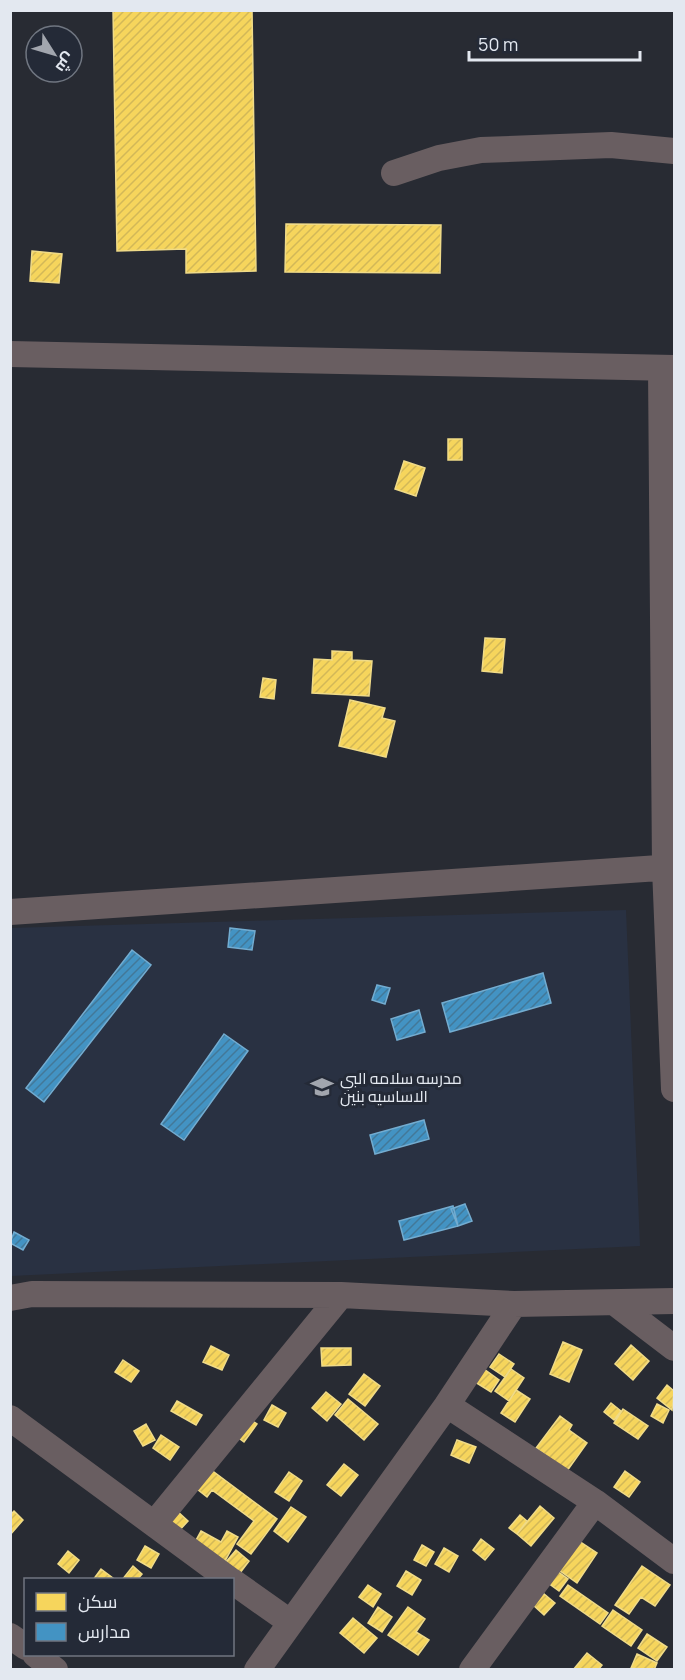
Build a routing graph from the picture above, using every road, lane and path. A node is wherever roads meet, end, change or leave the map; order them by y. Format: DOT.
graph roads {
  1 [pos="675,151"];
  2 [pos="394,173"];
  3 [pos="10,354"];
  4 [pos="668,368"];
  5 [pos="670,868"];
  6 [pos="10,912"];
  7 [pos="675,1089"];
  8 [pos="341,1295"];
  9 [pos="10,1298"];
  10 [pos="675,1300"];
  11 [pos="615,1303"];
  12 [pos="514,1304"];
  13 [pos="675,1348"];
  14 [pos="447,1405"];
  15 [pos="10,1418"];
  16 [pos="595,1502"];
  17 [pos="154,1524"];
  18 [pos="675,1561"];
  19 [pos="228,1578"];
  20 [pos="234,1582"];
  21 [pos="290,1622"];
  22 [pos="10,1636"];
  23 [pos="24,1646"];
  24 [pos="38,1656"];
  25 [pos="55,1670"];
  26 [pos="257,1670"];
  27 [pos="472,1670"];
  1 -- 2 [label="street"];
  3 -- 4 [label="street"];
  4 -- 5 [label="street"];
  5 -- 6 [label="street"];
  5 -- 7 [label="street"];
  8 -- 9 [label="street"];
  8 -- 12 [label="street"];
  8 -- 17 [label="street"];
  10 -- 11 [label="street"];
  11 -- 12 [label="street"];
  11 -- 13 [label="street"];
  12 -- 14 [label="street"];
  14 -- 16 [label="street"];
  14 -- 21 [label="street"];
  15 -- 17 [label="street"];
  16 -- 18 [label="street"];
  16 -- 27 [label="street"];
  17 -- 19 [label="street"];
  20 -- 21 [label="street"];
  21 -- 26 [label="street"];
  22 -- 23 [label="street"];
  24 -- 25 [label="street"];
}
